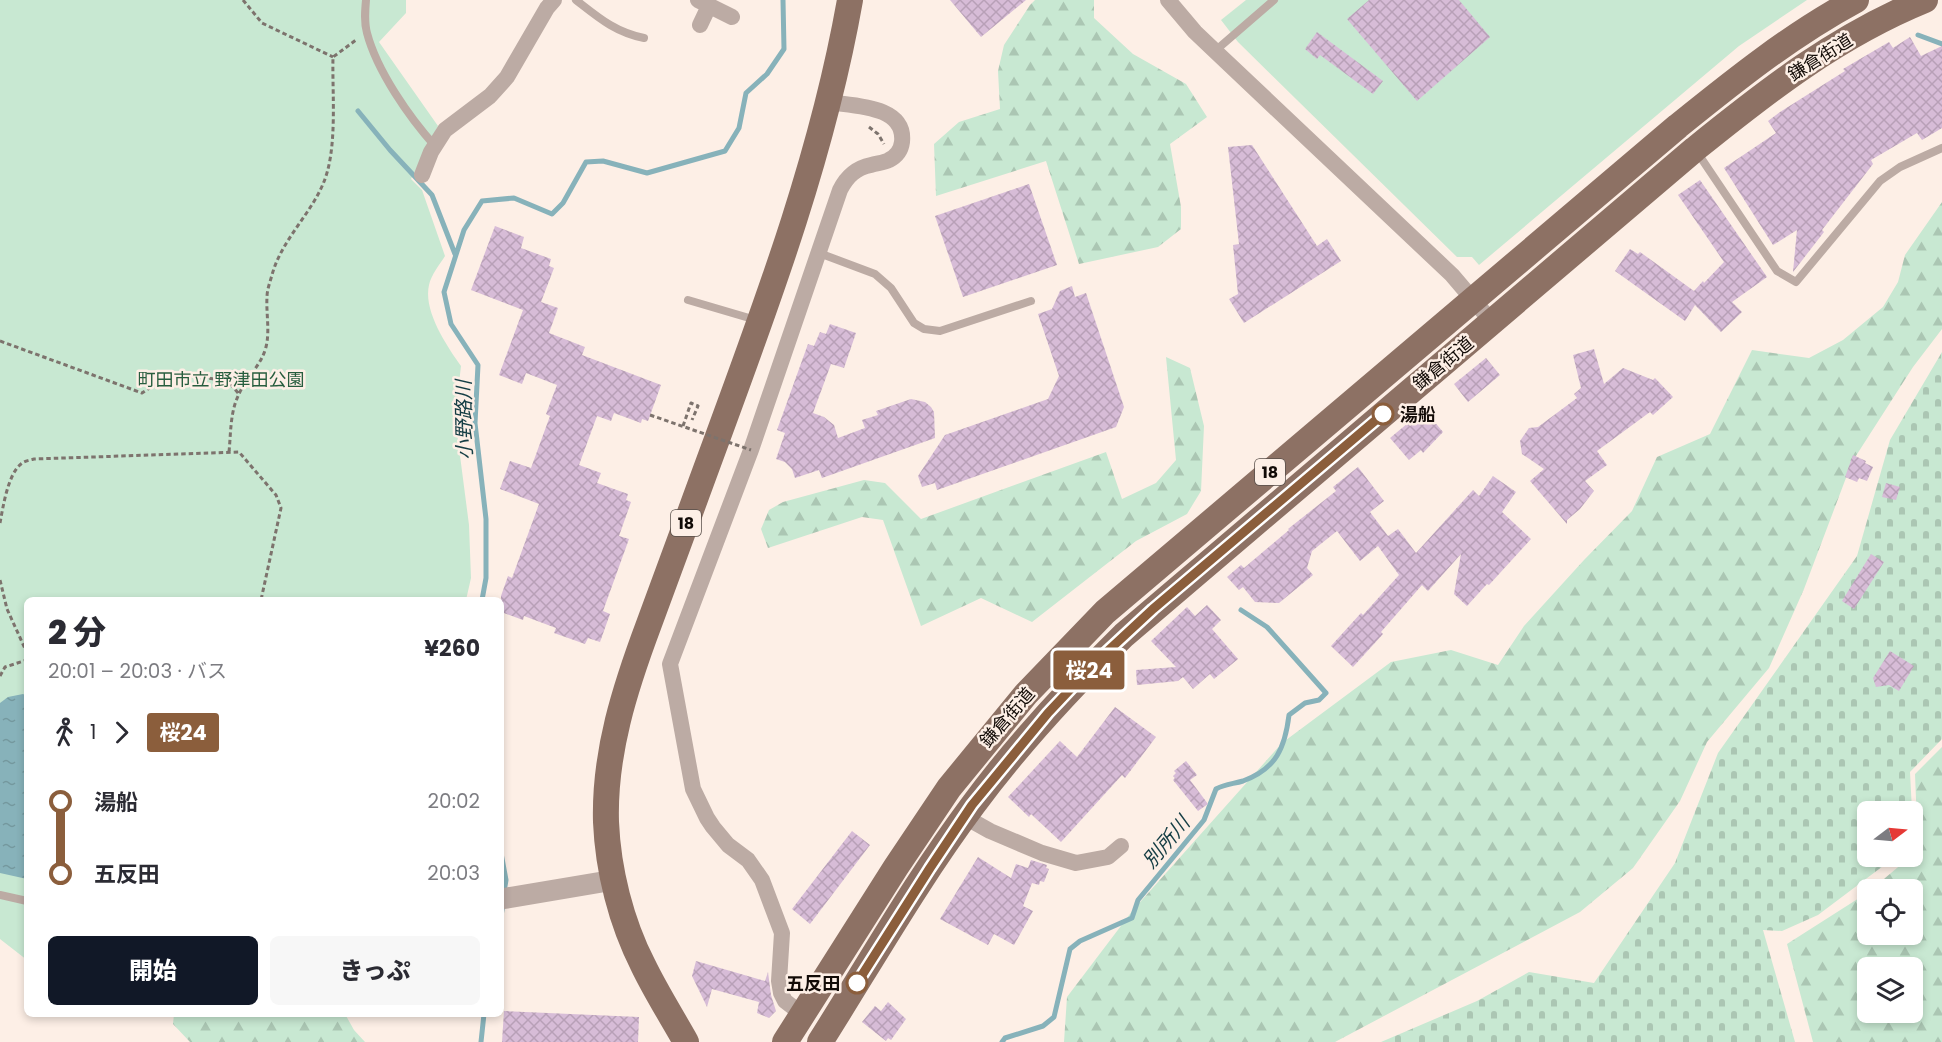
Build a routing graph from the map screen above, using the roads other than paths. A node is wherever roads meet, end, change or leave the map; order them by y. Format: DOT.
graph roads {
  1 [pos="366,0"];
  2 [pos="554,0"];
  3 [pos="576,0"];
  4 [pos="850,0"];
  5 [pos="1168,0"];
  6 [pos="1274,0"];
  7 [pos="1856,0"];
  8 [pos="1918,1"];
  9 [pos="703,3"];
  10 [pos="732,17"];
  11 [pos="700,25"];
  12 [pos="644,38"];
  13 [pos="1215,51"];
  14 [pos="829,102"];
  15 [pos="435,146"];
  16 [pos="1942,148"];
  17 [pos="1695,149"];
  18 [pos="422,175"];
  19 [pos="819,253"];
  20 [pos="688,300"];
  21 [pos="1031,300"];
  22 [pos="1473,300"];
  23 [pos="759,321"];
  24 [pos="1491,322"];
  25 [pos="965,817"];
  26 [pos="1121,846"];
  27 [pos="614,880"];
  28 [pos="0,895"];
  29 [pos="508,898"];
  30 [pos="24,900"];
  31 [pos="802,1014"];
  32 [pos="686,1042"];
  33 [pos="785,1042"];
  34 [pos="820,1042"];
  1 -- 15 [label="lane"];
  2 -- 15 [label="street"];
  3 -- 12 [label="lane"];
  4 -- 14 [label="main road, 18"];
  5 -- 13 [label="street"];
  6 -- 13 [label="lane"];
  7 -- 22 [label="main road, 鎌倉街道 / 18"];
  8 -- 17 [label="main road, 鎌倉街道 / 18"];
  9 -- 10 [label="street"];
  9 -- 11 [label="street"];
  13 -- 22 [label="street"];
  14 -- 19 [label="street"];
  14 -- 23 [label="main road, 18"];
  15 -- 18 [label="street"];
  16 -- 17 [label="lane"];
  17 -- 24 [label="main road, 鎌倉街道 / 18"];
  19 -- 21 [label="lane"];
  19 -- 31 [label="street"];
  20 -- 23 [label="lane"];
  22 -- 24 [label="street"];
  22 -- 31 [label="main road, 鎌倉街道 / 18"];
  23 -- 27 [label="main road, 18"];
  24 -- 25 [label="main road, 鎌倉街道 / 18"];
  25 -- 26 [label="street"];
  25 -- 34 [label="main road, 鎌倉街道 / 18"];
  27 -- 29 [label="street"];
  27 -- 32 [label="main road, 18"];
  28 -- 30 [label="lane"];
  31 -- 33 [label="main road, 鎌倉街道 / 18"];
}
